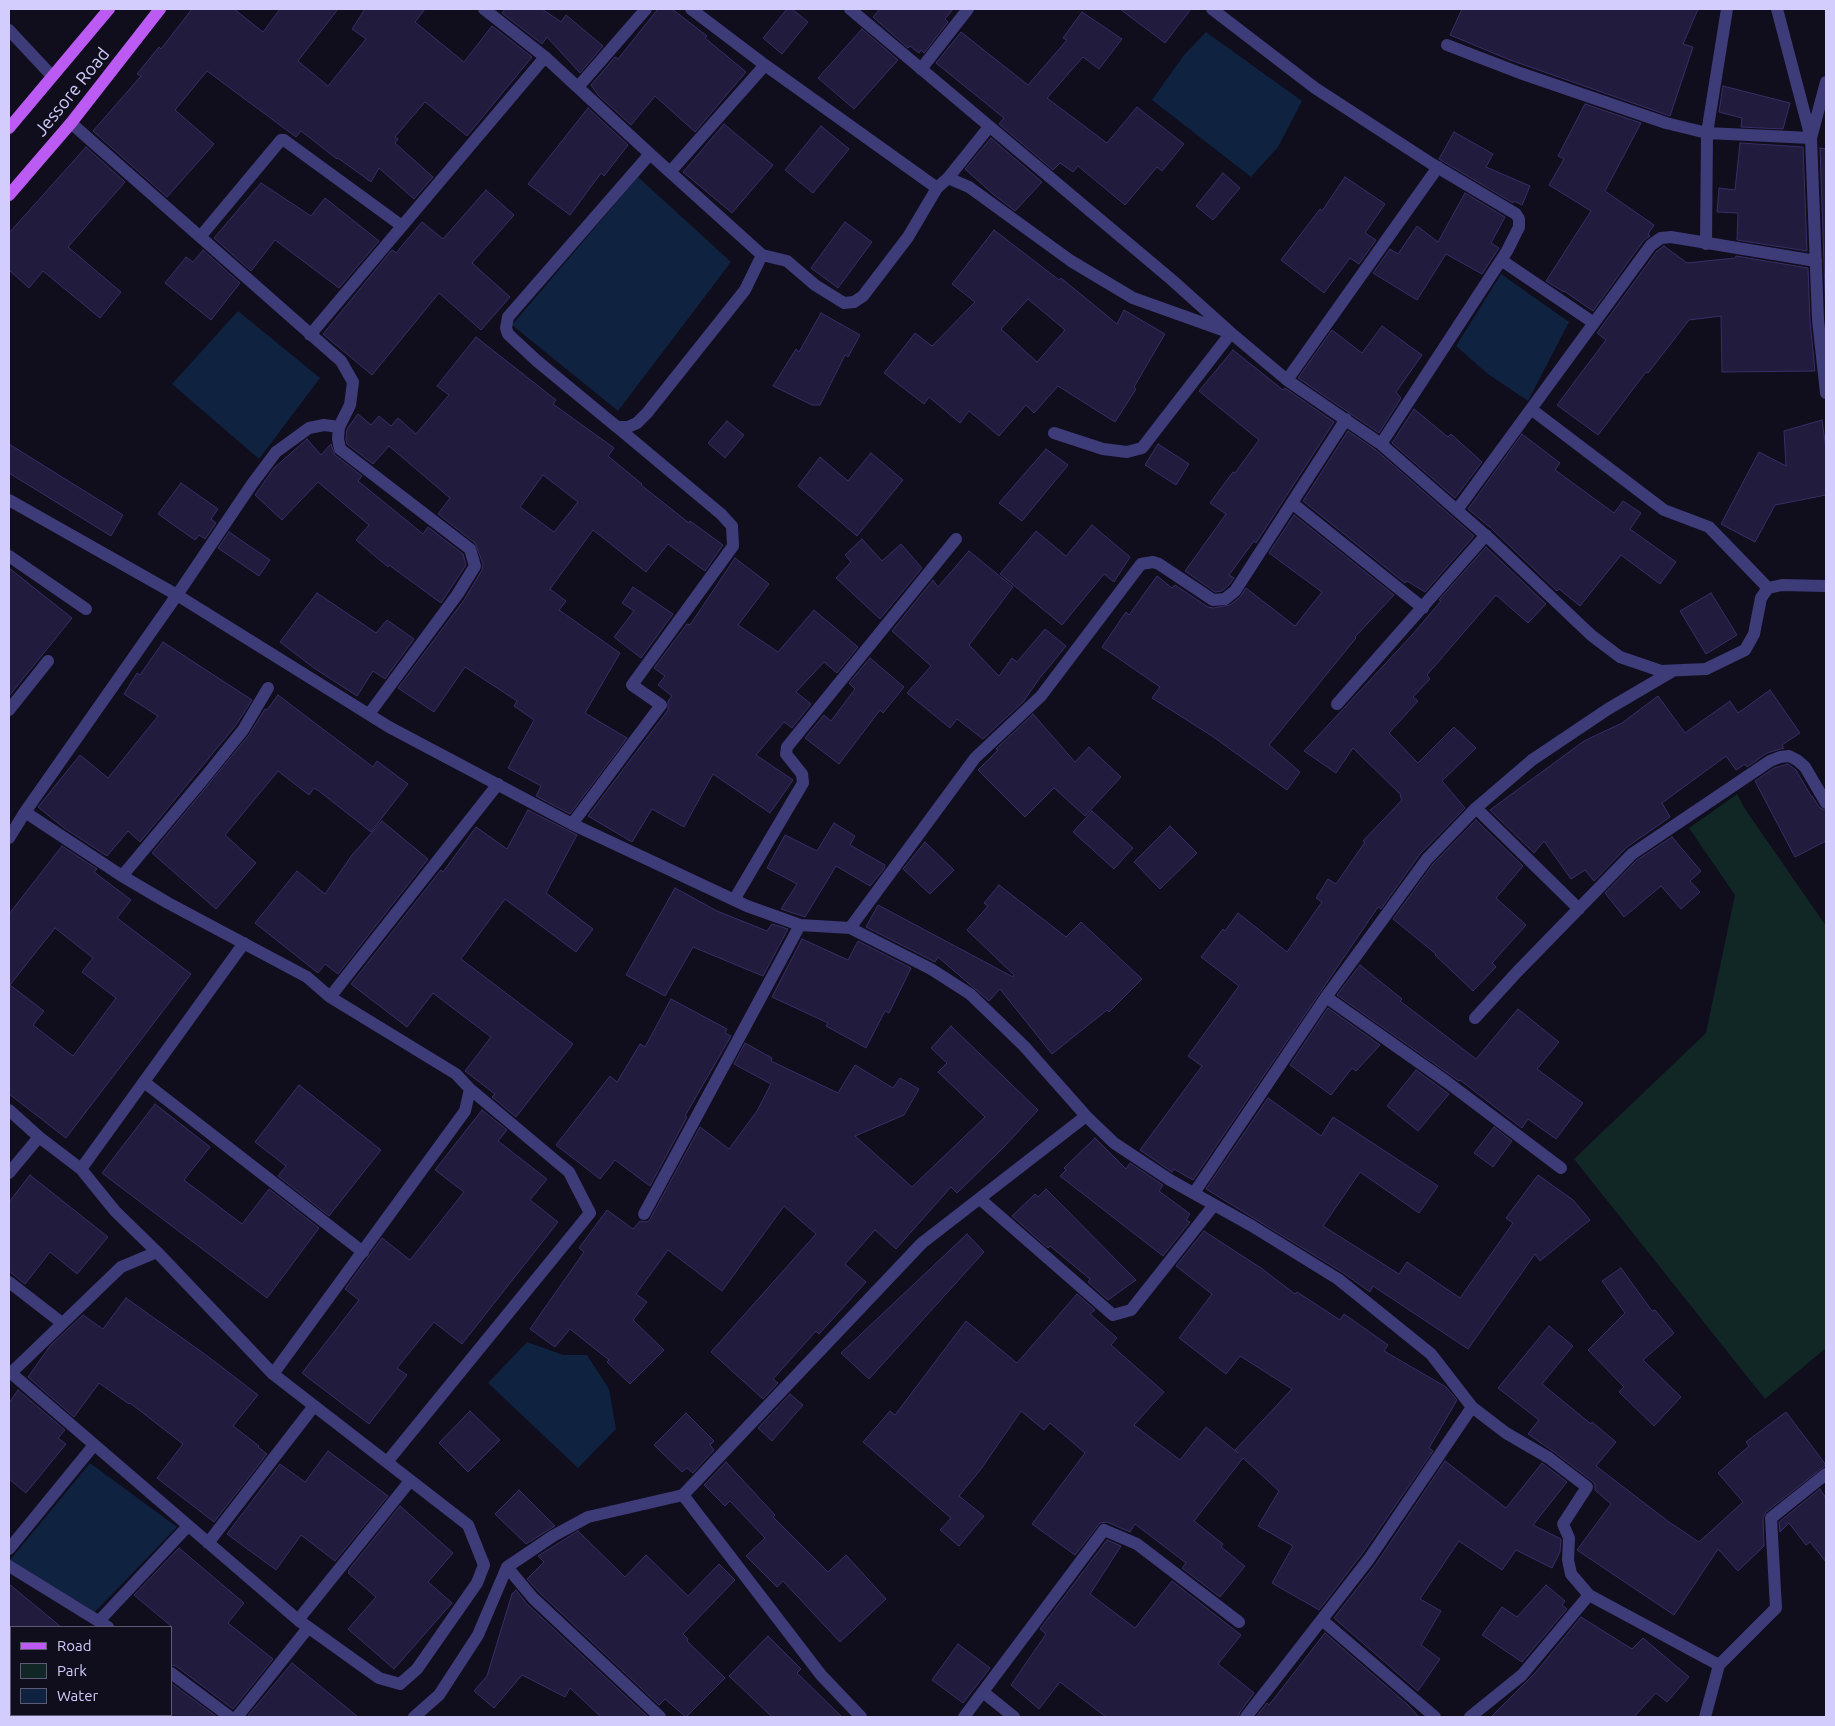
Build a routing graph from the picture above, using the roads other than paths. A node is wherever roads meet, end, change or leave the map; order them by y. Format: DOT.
graph roads {
  1 [pos="109,9"];
  2 [pos="160,9"];
  3 [pos="486,9"];
  4 [pos="646,9"];
  5 [pos="691,9"];
  6 [pos="850,9"];
  7 [pos="968,9"];
  8 [pos="1212,9"];
  9 [pos="1727,9"];
  10 [pos="1777,9"];
  11 [pos="9,30"];
  12 [pos="1447,45"];
  13 [pos="545,57"];
  14 [pos="765,65"];
  15 [pos="920,69"];
  16 [pos="52,76"];
  17 [pos="1826,82"];
  18 [pos="578,87"];
  19 [pos="71,123"];
  20 [pos="989,127"];
  21 [pos="9,128"];
  22 [pos="1706,133"];
  23 [pos="1811,138"];
  24 [pos="650,154"];
  25 [pos="1438,167"];
  26 [pos="670,172"];
  27 [pos="948,178"];
  28 [pos="938,188"];
  29 [pos="9,195"];
  30 [pos="402,226"];
  31 [pos="200,237"];
  32 [pos="1706,244"];
  33 [pos="762,255"];
  34 [pos="1501,260"];
  35 [pos="1816,261"];
  36 [pos="1594,324"];
  37 [pos="1231,333"];
  38 [pos="310,335"];
  39 [pos="1288,380"];
  40 [pos="1826,394"];
  41 [pos="1531,409"];
  42 [pos="1346,419"];
  43 [pos="339,427"];
  44 [pos="617,427"];
  45 [pos="1054,433"];
  46 [pos="1381,444"];
  47 [pos="9,500"];
  48 [pos="1292,503"];
  49 [pos="1457,510"];
  50 [pos="1486,535"];
  51 [pos="956,539"];
  52 [pos="9,556"];
  53 [pos="1826,586"];
  54 [pos="1768,588"];
  55 [pos="177,595"];
  56 [pos="1422,608"];
  57 [pos="86,609"];
  58 [pos="48,661"];
  59 [pos="1671,672"];
  60 [pos="268,688"];
  61 [pos="1338,704"];
  62 [pos="9,710"];
  63 [pos="369,714"];
  64 [pos="498,784"];
  65 [pos="1826,803"];
  66 [pos="1476,808"];
  67 [pos="25,812"];
  68 [pos="572,824"];
  69 [pos="9,838"];
  70 [pos="122,876"];
  71 [pos="734,900"];
  72 [pos="1579,909"];
  73 [pos="800,925"];
  74 [pos="850,928"];
  75 [pos="244,943"];
  76 [pos="330,997"];
  77 [pos="1326,997"];
  78 [pos="1475,1018"];
  79 [pos="144,1082"];
  80 [pos="470,1089"];
  81 [pos="9,1110"];
  82 [pos="1086,1116"];
  83 [pos="39,1137"];
  84 [pos="1561,1168"];
  85 [pos="81,1169"];
  86 [pos="9,1173"];
  87 [pos="1194,1193"];
  88 [pos="980,1199"];
  89 [pos="1214,1205"];
  90 [pos="644,1214"];
  91 [pos="157,1252"];
  92 [pos="363,1252"];
  93 [pos="9,1282"];
  94 [pos="62,1323"];
  95 [pos="10,1372"];
  96 [pos="273,1374"];
  97 [pos="314,1406"];
  98 [pos="1472,1407"];
  99 [pos="94,1445"];
  100 [pos="386,1462"];
  101 [pos="1826,1474"];
  102 [pos="410,1480"];
  103 [pos="683,1495"];
  104 [pos="188,1526"];
  105 [pos="208,1543"];
  106 [pos="9,1550"];
  107 [pos="9,1566"];
  108 [pos="507,1568"];
  109 [pos="1589,1595"];
  110 [pos="1322,1620"];
  111 [pos="1239,1622"];
  112 [pos="103,1624"];
  113 [pos="303,1624"];
  114 [pos="1719,1665"];
  115 [pos="172,1674"];
  116 [pos="983,1692"];
  117 [pos="230,1717"];
  118 [pos="237,1717"];
  119 [pos="414,1717"];
  120 [pos="660,1717"];
  121 [pos="861,1717"];
  122 [pos="964,1717"];
  123 [pos="1014,1717"];
  124 [pos="1246,1717"];
  125 [pos="1435,1717"];
  126 [pos="1470,1717"];
  127 [pos="1705,1717"];
  1 -- 16 [label="main road, Jessore Road"];
  2 -- 19 [label="main road, Jessore Road"];
  3 -- 13 [label="street"];
  4 -- 18 [label="street"];
  5 -- 14 [label="street"];
  6 -- 15 [label="street"];
  7 -- 15 [label="street"];
  8 -- 25 [label="street"];
  9 -- 22 [label="street"];
  10 -- 23 [label="street"];
  11 -- 16 [label="street"];
  12 -- 22 [label="street"];
  13 -- 18 [label="street"];
  13 -- 30 [label="street"];
  14 -- 26 [label="street"];
  14 -- 28 [label="street"];
  15 -- 20 [label="street"];
  16 -- 21 [label="main road, Jessore Road"];
  17 -- 23 [label="street"];
  18 -- 24 [label="street"];
  19 -- 29 [label="main road, Jessore Road"];
  19 -- 31 [label="street"];
  20 -- 27 [label="street"];
  20 -- 37 [label="street"];
  22 -- 23 [label="street"];
  22 -- 32 [label="street"];
  23 -- 35 [label="street"];
  24 -- 26 [label="street"];
  24 -- 44 [label="street"];
  25 -- 34 [label="street"];
  25 -- 39 [label="street"];
  26 -- 33 [label="street"];
  27 -- 28 [label="street"];
  27 -- 37 [label="street"];
  28 -- 33 [label="street"];
  30 -- 31 [label="street"];
  30 -- 38 [label="street"];
  31 -- 38 [label="street"];
  32 -- 35 [label="street"];
  32 -- 36 [label="street"];
  33 -- 44 [label="street"];
  34 -- 36 [label="street"];
  34 -- 46 [label="street"];
  35 -- 40 [label="street"];
  36 -- 41 [label="street"];
  37 -- 39 [label="street"];
  37 -- 45 [label="street"];
  38 -- 43 [label="street"];
  39 -- 42 [label="street"];
  41 -- 49 [label="street"];
  41 -- 54 [label="street"];
  42 -- 46 [label="street"];
  42 -- 48 [label="street"];
  43 -- 55 [label="street"];
  43 -- 63 [label="street"];
  44 -- 68 [label="street"];
  46 -- 49 [label="street"];
  47 -- 55 [label="street"];
  48 -- 56 [label="street"];
  48 -- 74 [label="street"];
  49 -- 50 [label="street"];
  50 -- 56 [label="street"];
  50 -- 59 [label="street"];
  51 -- 71 [label="street"];
  52 -- 57 [label="street"];
  53 -- 54 [label="street"];
  54 -- 59 [label="street"];
  55 -- 63 [label="street"];
  55 -- 67 [label="street"];
  56 -- 61 [label="street"];
  58 -- 62 [label="street"];
  59 -- 66 [label="street"];
  60 -- 70 [label="street"];
  63 -- 64 [label="street"];
  64 -- 68 [label="street"];
  64 -- 76 [label="street"];
  65 -- 72 [label="street"];
  66 -- 72 [label="street"];
  66 -- 77 [label="street"];
  67 -- 69 [label="street"];
  67 -- 70 [label="street"];
  68 -- 71 [label="street"];
  70 -- 75 [label="street"];
  71 -- 73 [label="street"];
  72 -- 78 [label="street"];
  73 -- 74 [label="street"];
  73 -- 90 [label="street"];
  74 -- 82 [label="street"];
  75 -- 76 [label="street"];
  75 -- 79 [label="street"];
  76 -- 80 [label="street"];
  77 -- 84 [label="street"];
  77 -- 87 [label="street"];
  79 -- 85 [label="street"];
  79 -- 92 [label="street"];
  80 -- 92 [label="street"];
  80 -- 100 [label="street"];
  81 -- 83 [label="street"];
  82 -- 87 [label="street"];
  82 -- 88 [label="street"];
  83 -- 85 [label="street"];
  83 -- 86 [label="street"];
  85 -- 91 [label="street"];
  87 -- 89 [label="street"];
  88 -- 89 [label="street"];
  88 -- 103 [label="street"];
  89 -- 98 [label="street"];
  91 -- 94 [label="street"];
  91 -- 96 [label="street"];
  92 -- 96 [label="street"];
  93 -- 94 [label="street"];
  94 -- 95 [label="street"];
  95 -- 99 [label="street"];
  96 -- 97 [label="street"];
  97 -- 100 [label="street"];
  97 -- 105 [label="street"];
  98 -- 109 [label="street"];
  98 -- 110 [label="street"];
  99 -- 104 [label="street"];
  99 -- 106 [label="street"];
  100 -- 102 [label="street"];
  101 -- 114 [label="street"];
  102 -- 113 [label="street"];
  102 -- 113 [label="street"];
  103 -- 108 [label="street"];
  103 -- 121 [label="street"];
  104 -- 105 [label="street"];
  104 -- 112 [label="street"];
  105 -- 113 [label="street"];
  107 -- 112 [label="street"];
  108 -- 119 [label="street"];
  108 -- 120 [label="street"];
  109 -- 114 [label="street"];
  109 -- 126 [label="street"];
  110 -- 124 [label="street"];
  110 -- 125 [label="street"];
  111 -- 116 [label="street"];
  113 -- 118 [label="street"];
  114 -- 127 [label="street"];
  115 -- 117 [label="street"];
  116 -- 122 [label="street"];
  116 -- 123 [label="street"];
}
